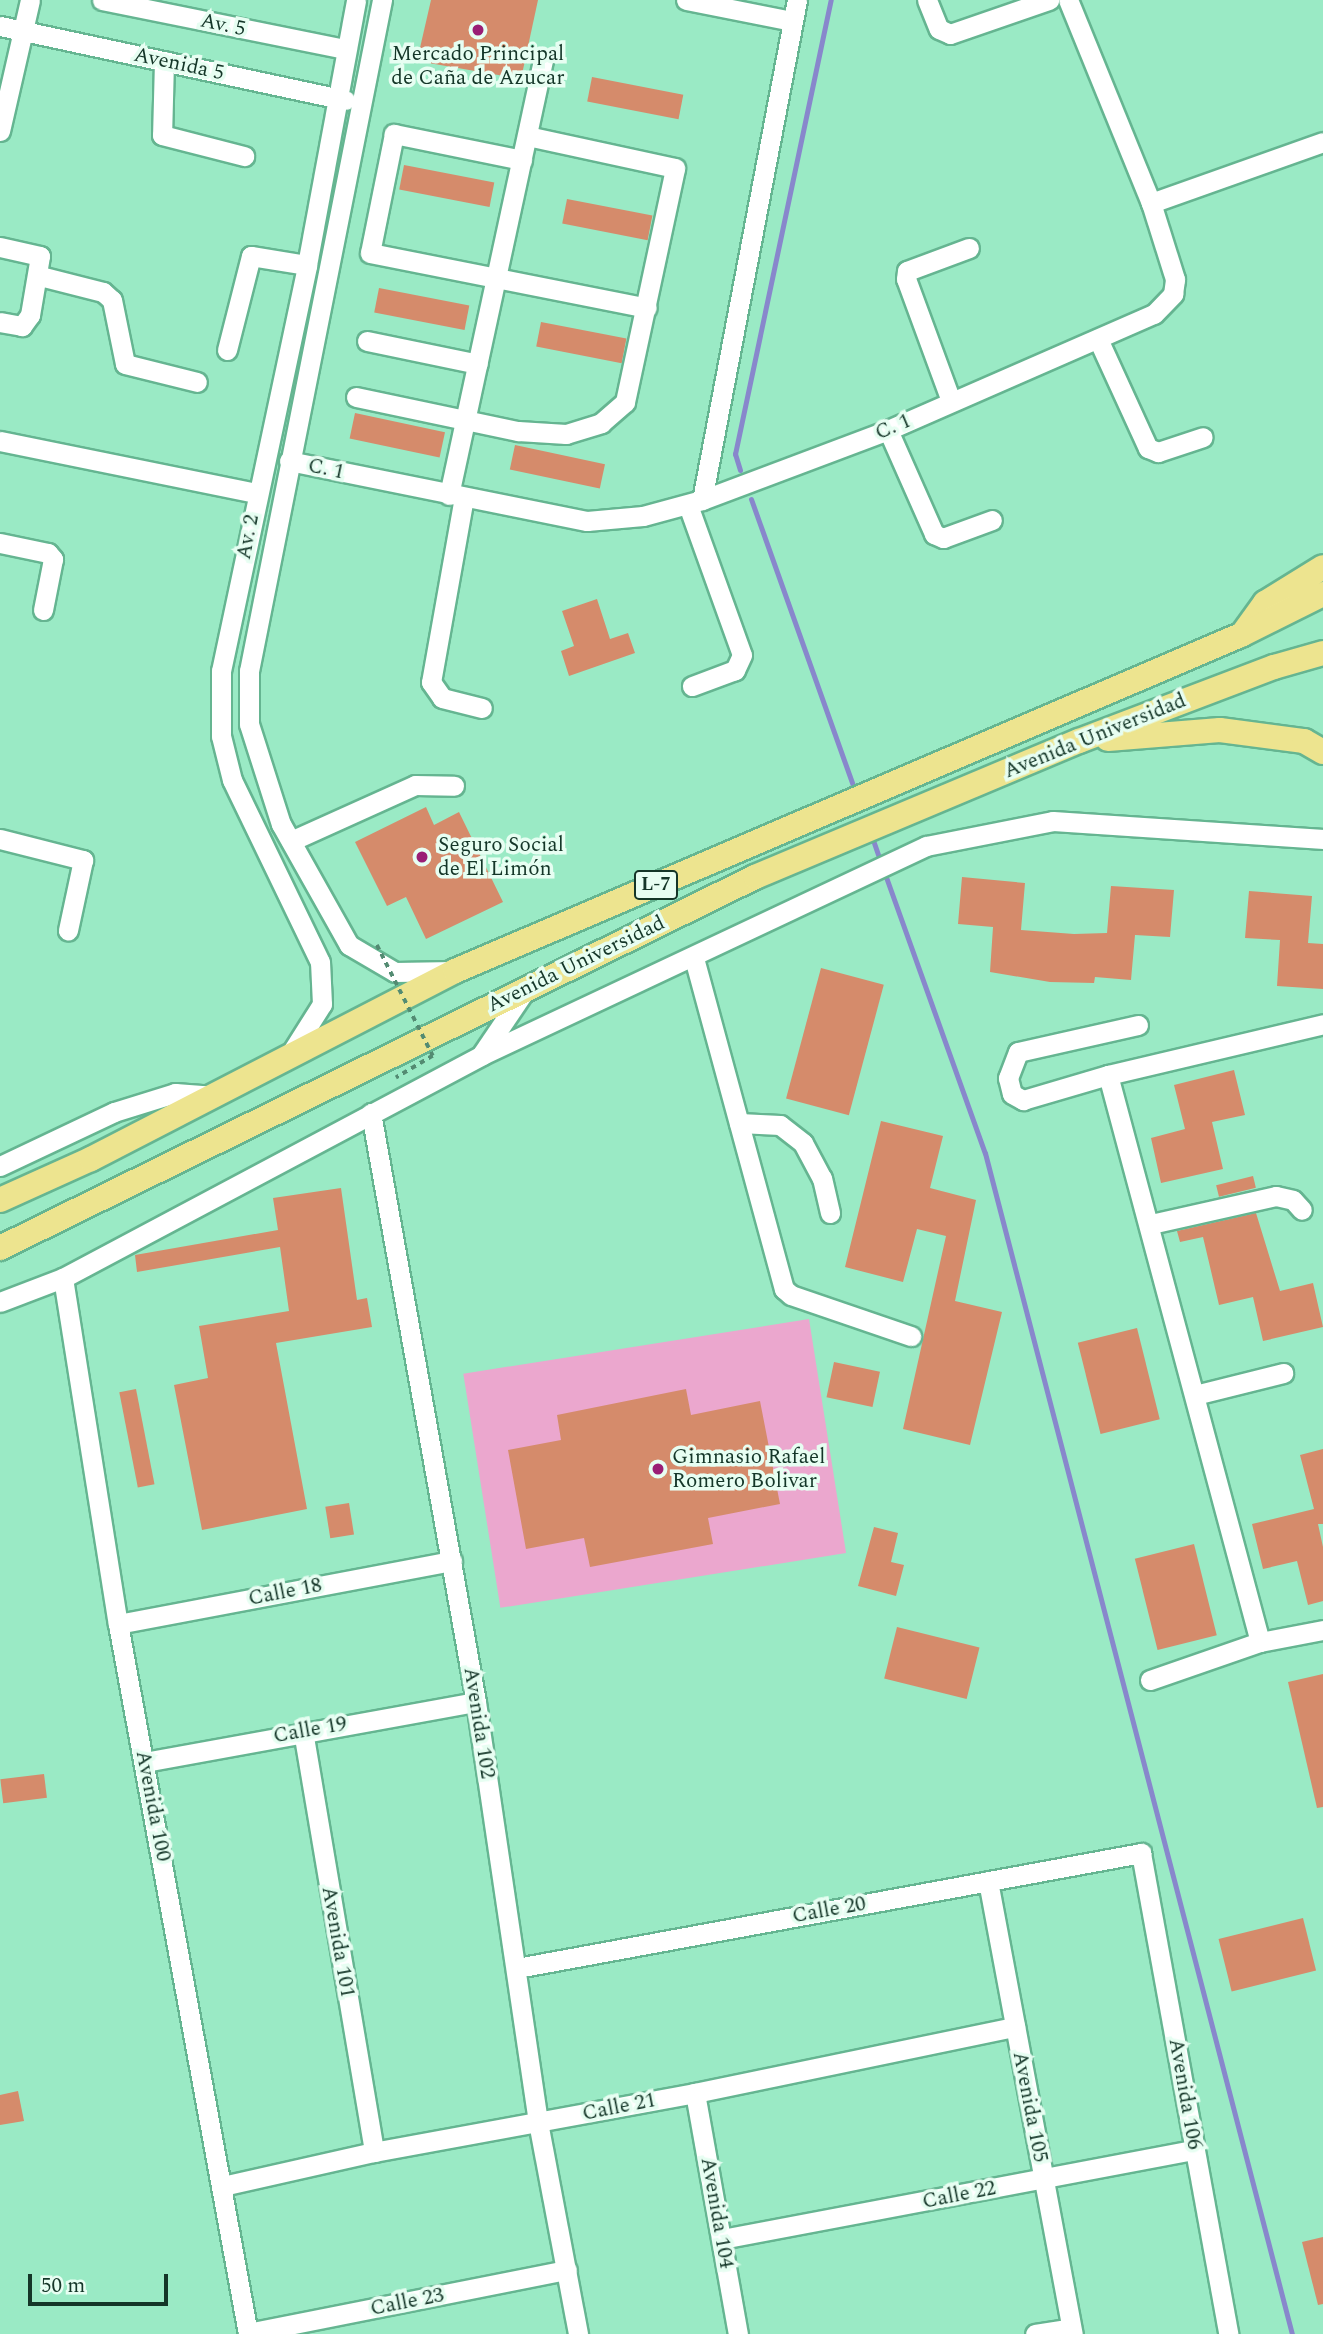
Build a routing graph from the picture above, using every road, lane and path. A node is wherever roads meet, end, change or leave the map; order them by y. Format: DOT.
graph roads {
  1 [pos="30,0"];
  2 [pos="102,0"];
  3 [pos="356,0"];
  4 [pos="382,0"];
  5 [pos="687,0"];
  6 [pos="797,0"];
  7 [pos="928,0"];
  8 [pos="1049,0"];
  9 [pos="1068,0"];
  10 [pos="166,6"];
  11 [pos="792,21"];
  12 [pos="0,26"];
  13 [pos="23,29"];
  14 [pos="344,49"];
  15 [pos="543,59"];
  16 [pos="164,61"];
  17 [pos="335,98"];
  18 [pos="358,103"];
  19 [pos="0,131"];
  20 [pos="527,136"];
  21 [pos="1323,142"];
  22 [pos="244,156"];
  23 [pos="522,160"];
  24 [pos="1151,203"];
  25 [pos="0,247"];
  26 [pos="969,248"];
  27 [pos="307,265"];
  28 [pos="40,276"];
  29 [pos="496,279"];
  30 [pos="647,308"];
  31 [pos="0,322"];
  32 [pos="1098,339"];
  33 [pos="367,341"];
  34 [pos="228,350"];
  35 [pos="478,365"];
  36 [pos="197,382"];
  37 [pos="356,397"];
  38 [pos="951,401"];
  39 [pos="466,421"];
  40 [pos="888,430"];
  41 [pos="1203,437"];
  42 [pos="0,441"];
  43 [pos="289,461"];
  44 [pos="256,493"];
  45 [pos="456,496"];
  46 [pos="695,503"];
  47 [pos="992,520"];
  48 [pos="0,543"];
  49 [pos="1323,567"];
  50 [pos="1323,594"];
  51 [pos="43,610"];
  52 [pos="1241,635"];
  53 [pos="1323,653"];
  54 [pos="692,686"];
  55 [pos="482,708"];
  56 [pos="1079,741"];
  57 [pos="1323,752"];
  58 [pos="454,786"];
  59 [pos="0,839"];
  60 [pos="1323,839"];
  61 [pos="291,841"];
  62 [pos="68,930"];
  63 [pos="377,945"];
  64 [pos="694,958"];
  65 [pos="455,971"];
  66 [pos="528,986"];
  67 [pos="1323,1024"];
  68 [pos="1138,1025"];
  69 [pos="291,1053"];
  70 [pos="482,1055"];
  71 [pos="1108,1075"];
  72 [pos="396,1078"];
  73 [pos="216,1096"];
  74 [pos="371,1113"];
  75 [pos="739,1123"];
  76 [pos="0,1166"];
  77 [pos="0,1200"];
  78 [pos="1302,1210"];
  79 [pos="830,1213"];
  80 [pos="1151,1224"];
  81 [pos="0,1248"];
  82 [pos="63,1278"];
  83 [pos="0,1302"];
  84 [pos="911,1336"];
  85 [pos="1283,1373"];
  86 [pos="1195,1395"];
  87 [pos="452,1560"];
  88 [pos="118,1624"];
  89 [pos="1323,1630"];
  90 [pos="1261,1642"];
  91 [pos="1150,1680"];
  92 [pos="476,1702"];
  93 [pos="303,1731"];
  94 [pos="145,1762"];
  95 [pos="1141,1853"];
  96 [pos="988,1881"];
  97 [pos="517,1968"];
  98 [pos="1015,2027"];
  99 [pos="695,2093"];
  100 [pos="538,2122"];
  101 [pos="1195,2150"];
  102 [pos="374,2152"];
  103 [pos="1044,2180"];
  104 [pos="223,2186"];
  105 [pos="722,2239"];
  106 [pos="567,2270"];
  107 [pos="1072,2331"];
  108 [pos="248,2333"];
  109 [pos="578,2334"];
  110 [pos="738,2334"];
  111 [pos="1035,2334"];
  112 [pos="1228,2334"];
  1 -- 13 [label="street"];
  2 -- 10 [label="street, Av. 5"];
  3 -- 14 [label="street, Av. 2"];
  4 -- 18 [label="street, Av. 2"];
  5 -- 11 [label="street"];
  6 -- 11 [label="street"];
  7 -- 8 [label="street"];
  9 -- 24 [label="street, C. 1"];
  10 -- 14 [label="street, Av. 5"];
  11 -- 46 [label="street"];
  12 -- 13 [label="street, Avenida 5"];
  13 -- 16 [label="street, Avenida 5"];
  13 -- 19 [label="street"];
  14 -- 17 [label="street, Av. 2"];
  15 -- 20 [label="street"];
  16 -- 17 [label="street, Avenida 5"];
  16 -- 22 [label="street"];
  17 -- 18 [label="street, Avenida 5"];
  17 -- 27 [label="street, Av. 2"];
  18 -- 43 [label="street, Av. 2"];
  20 -- 23 [label="street"];
  20 -- 30 [label="street"];
  21 -- 24 [label="street"];
  23 -- 29 [label="street"];
  23 -- 29 [label="street"];
  24 -- 32 [label="street, C. 1"];
  25 -- 28 [label="street"];
  26 -- 38 [label="street"];
  27 -- 34 [label="street"];
  27 -- 44 [label="street, Av. 2"];
  28 -- 31 [label="street"];
  28 -- 36 [label="street"];
  29 -- 30 [label="street"];
  29 -- 35 [label="street"];
  30 -- 39 [label="street"];
  32 -- 38 [label="street, C. 1"];
  32 -- 41 [label="street"];
  33 -- 35 [label="street"];
  35 -- 39 [label="street"];
  37 -- 39 [label="street"];
  38 -- 40 [label="street, C. 1"];
  39 -- 45 [label="street"];
  40 -- 46 [label="street, C. 1"];
  40 -- 47 [label="street"];
  42 -- 44 [label="street"];
  43 -- 45 [label="street, C. 1"];
  43 -- 61 [label="street, Av. 2"];
  44 -- 69 [label="street, Av. 2"];
  45 -- 46 [label="street, C. 1"];
  45 -- 55 [label="street"];
  46 -- 54 [label="street"];
  48 -- 51 [label="street"];
  49 -- 52 [label="main road"];
  50 -- 52 [label="main road, Avenida Universidad / L-7"];
  52 -- 65 [label="main road, Avenida Universidad / L-7"];
  53 -- 56 [label="main road, Avenida Universidad / L-7"];
  56 -- 57 [label="main road"];
  56 -- 66 [label="main road, Avenida Universidad / L-7"];
  58 -- 61 [label="street"];
  59 -- 62 [label="street"];
  60 -- 64 [label="street, Avenida Universidad"];
  61 -- 65 [label="street, Av. 2"];
  63 -- 72 [label="path, bridge"];
  64 -- 70 [label="street, Avenida Universidad"];
  64 -- 75 [label="street"];
  65 -- 69 [label="main road, Avenida Universidad / L-7"];
  66 -- 70 [label="street"];
  66 -- 81 [label="main road, Avenida Universidad / L-7"];
  67 -- 71 [label="street"];
  68 -- 71 [label="street"];
  69 -- 73 [label="main road, Avenida Universidad / L-7"];
  70 -- 74 [label="street, Avenida Universidad"];
  71 -- 80 [label="street"];
  73 -- 76 [label="street"];
  73 -- 77 [label="main road, Avenida Universidad / L-7"];
  74 -- 82 [label="street, Avenida Universidad"];
  74 -- 87 [label="street, Avenida 102"];
  75 -- 79 [label="street"];
  75 -- 84 [label="street"];
  78 -- 80 [label="street"];
  80 -- 86 [label="street"];
  82 -- 83 [label="street, Avenida Universidad"];
  82 -- 88 [label="street, Avenida 100"];
  85 -- 86 [label="street"];
  86 -- 90 [label="street"];
  87 -- 88 [label="street, Calle 18"];
  87 -- 92 [label="street, Avenida 102"];
  88 -- 94 [label="street, Avenida 100"];
  89 -- 90 [label="street"];
  90 -- 91 [label="street"];
  92 -- 93 [label="street, Calle 19"];
  92 -- 97 [label="street, Avenida 102"];
  93 -- 94 [label="street, Calle 19"];
  93 -- 102 [label="street, Avenida 101"];
  94 -- 104 [label="street, Avenida 100"];
  95 -- 96 [label="street, Calle 20"];
  95 -- 101 [label="street, Avenida 106"];
  96 -- 97 [label="street, Calle 20"];
  96 -- 98 [label="street, Avenida 105"];
  97 -- 100 [label="street, Avenida 102"];
  98 -- 99 [label="street, Calle 21"];
  98 -- 103 [label="street, Avenida 105"];
  99 -- 100 [label="street, Calle 21"];
  99 -- 105 [label="street, Avenida 104"];
  100 -- 102 [label="street, Calle 21"];
  100 -- 106 [label="street, Avenida 102"];
  101 -- 103 [label="street, Calle 22"];
  101 -- 112 [label="street, Avenida 106"];
  102 -- 104 [label="street, Calle 21"];
  103 -- 105 [label="street, Calle 22"];
  103 -- 107 [label="street, Avenida 105"];
  104 -- 108 [label="street, Avenida 100"];
  105 -- 110 [label="street, Avenida 104"];
  106 -- 108 [label="street, Calle 23"];
  106 -- 109 [label="street, Avenida 102"];
  107 -- 111 [label="street"];
}
